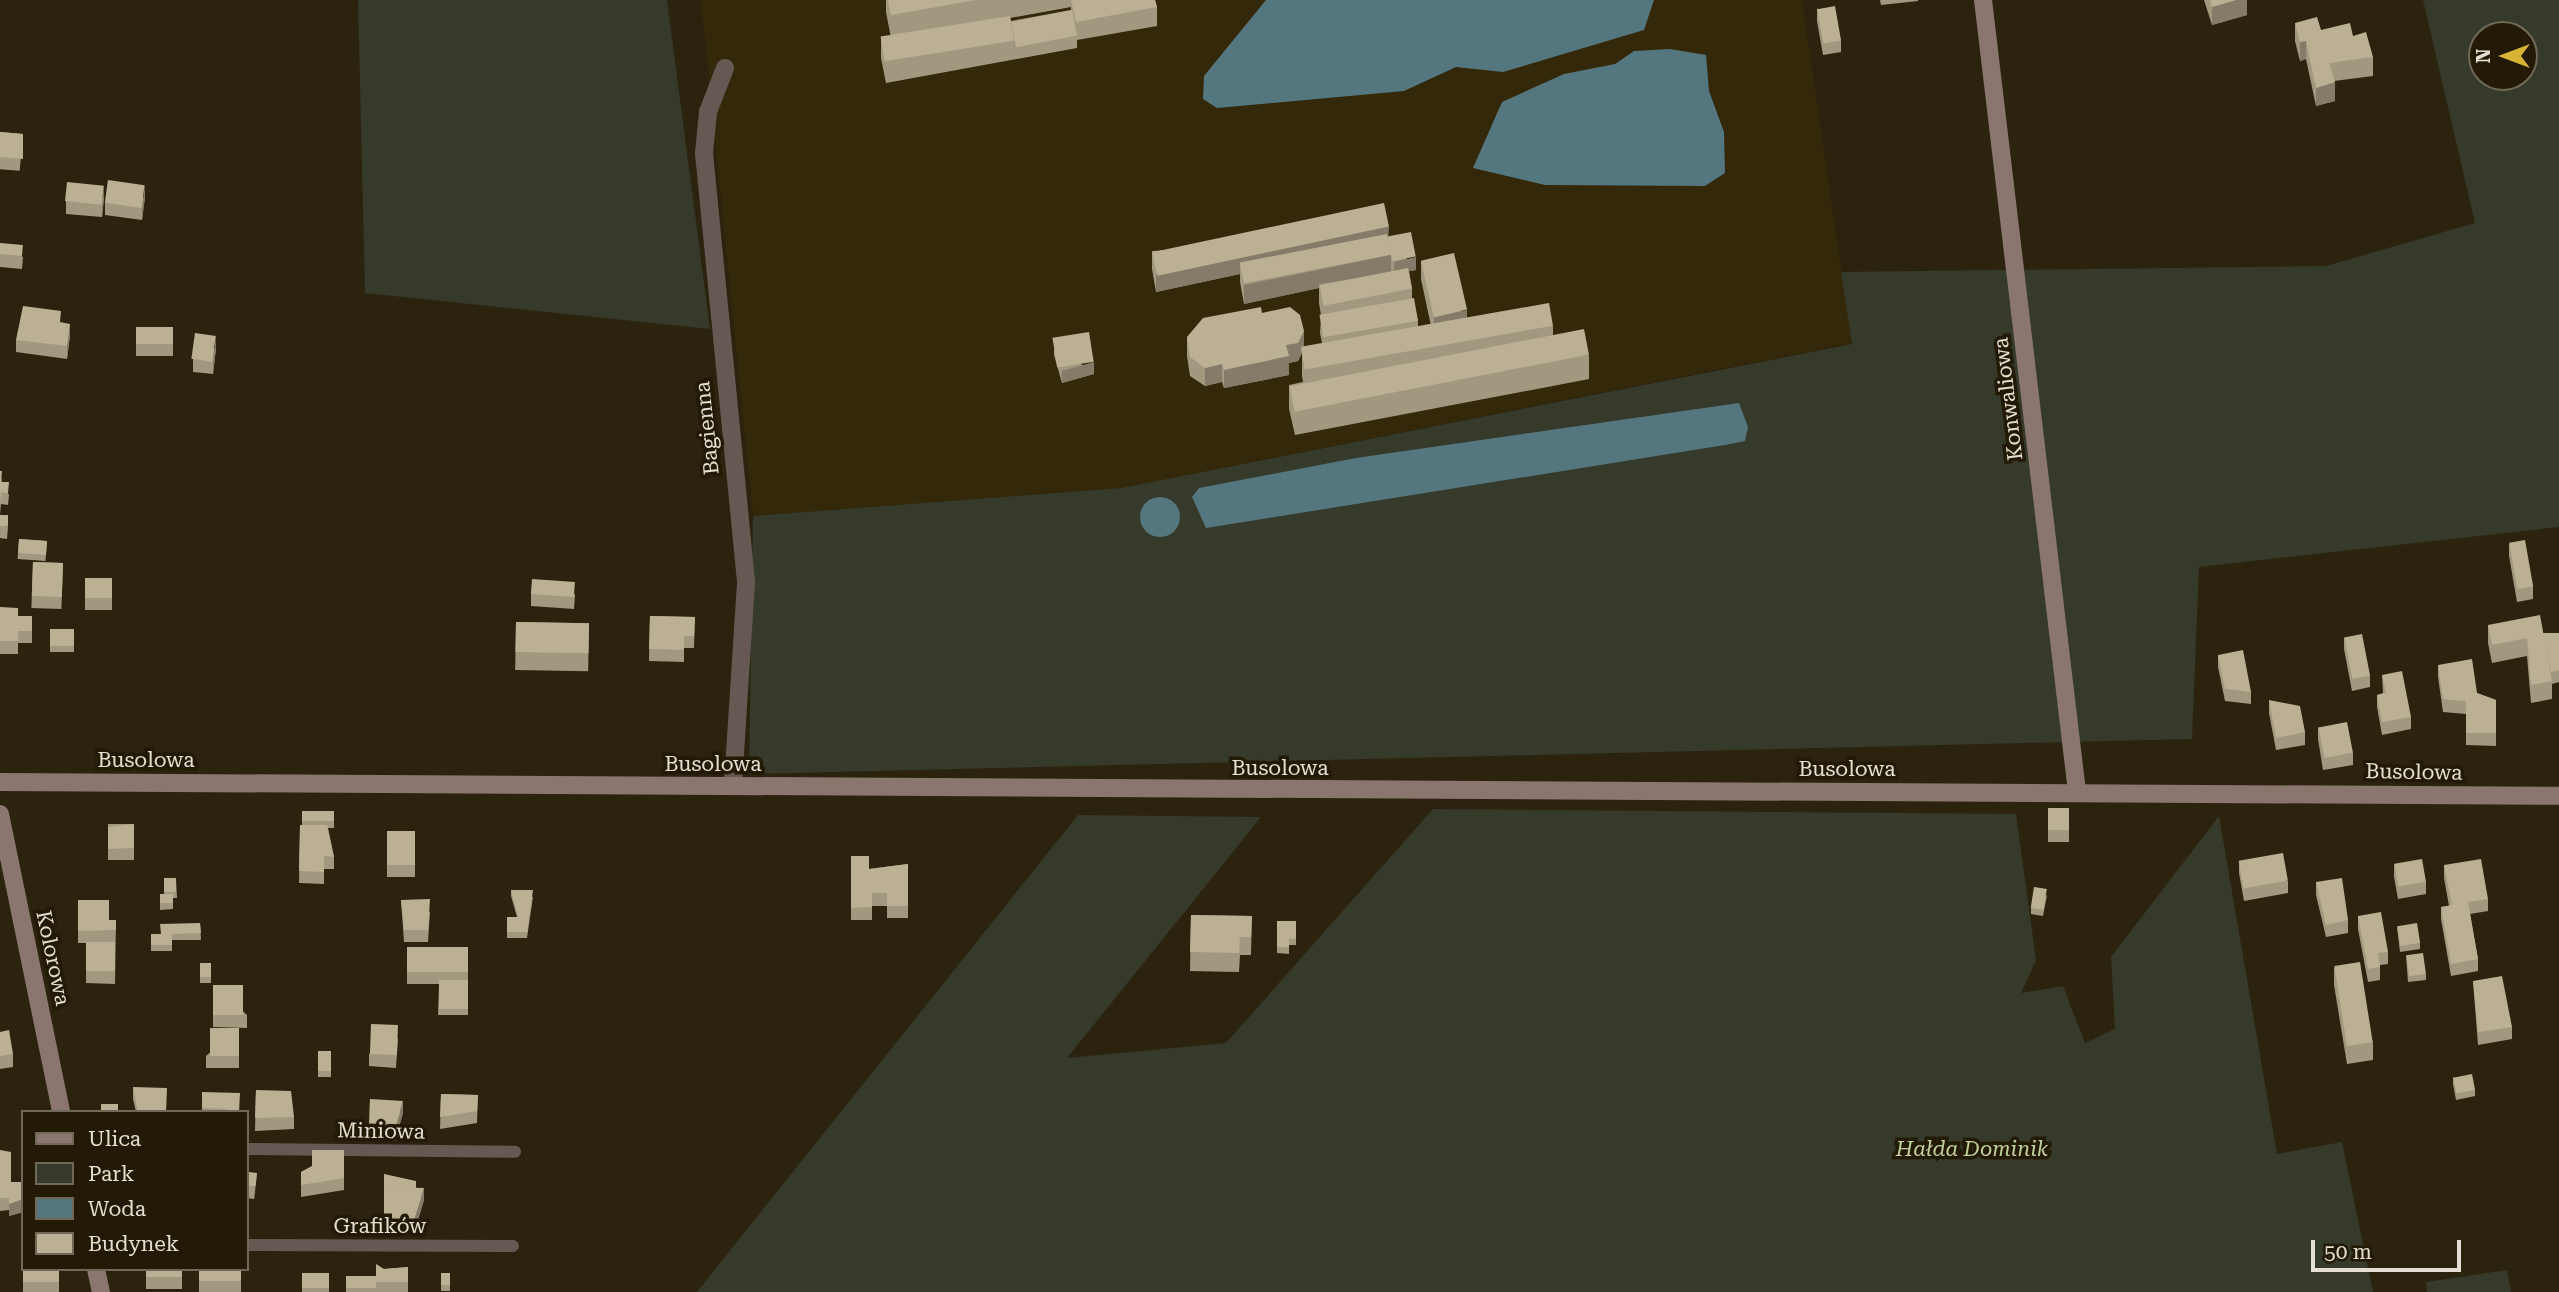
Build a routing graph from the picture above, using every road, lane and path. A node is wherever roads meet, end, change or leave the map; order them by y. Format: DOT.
graph roads {
  1 [pos="1983,0"];
  2 [pos="725,68"];
  3 [pos="0,782"];
  4 [pos="733,786"];
  5 [pos="2077,792"];
  6 [pos="2559,796"];
  7 [pos="0,814"];
  8 [pos="61,1110"];
  9 [pos="248,1149"];
  10 [pos="515,1152"];
  11 [pos="248,1245"];
  12 [pos="513,1246"];
  13 [pos="96,1271"];
  14 [pos="101,1292"];
  1 -- 5 [label="street, Konwaliowa"];
  2 -- 4 [label="street, Bagienna"];
  3 -- 4 [label="street, Busolowa"];
  4 -- 5 [label="street, Busolowa"];
  5 -- 6 [label="street, Busolowa"];
  7 -- 8 [label="street, Kolorowa"];
  9 -- 10 [label="lane, Miniowa"];
  11 -- 12 [label="lane, Grafików"];
  13 -- 14 [label="street"];
}
